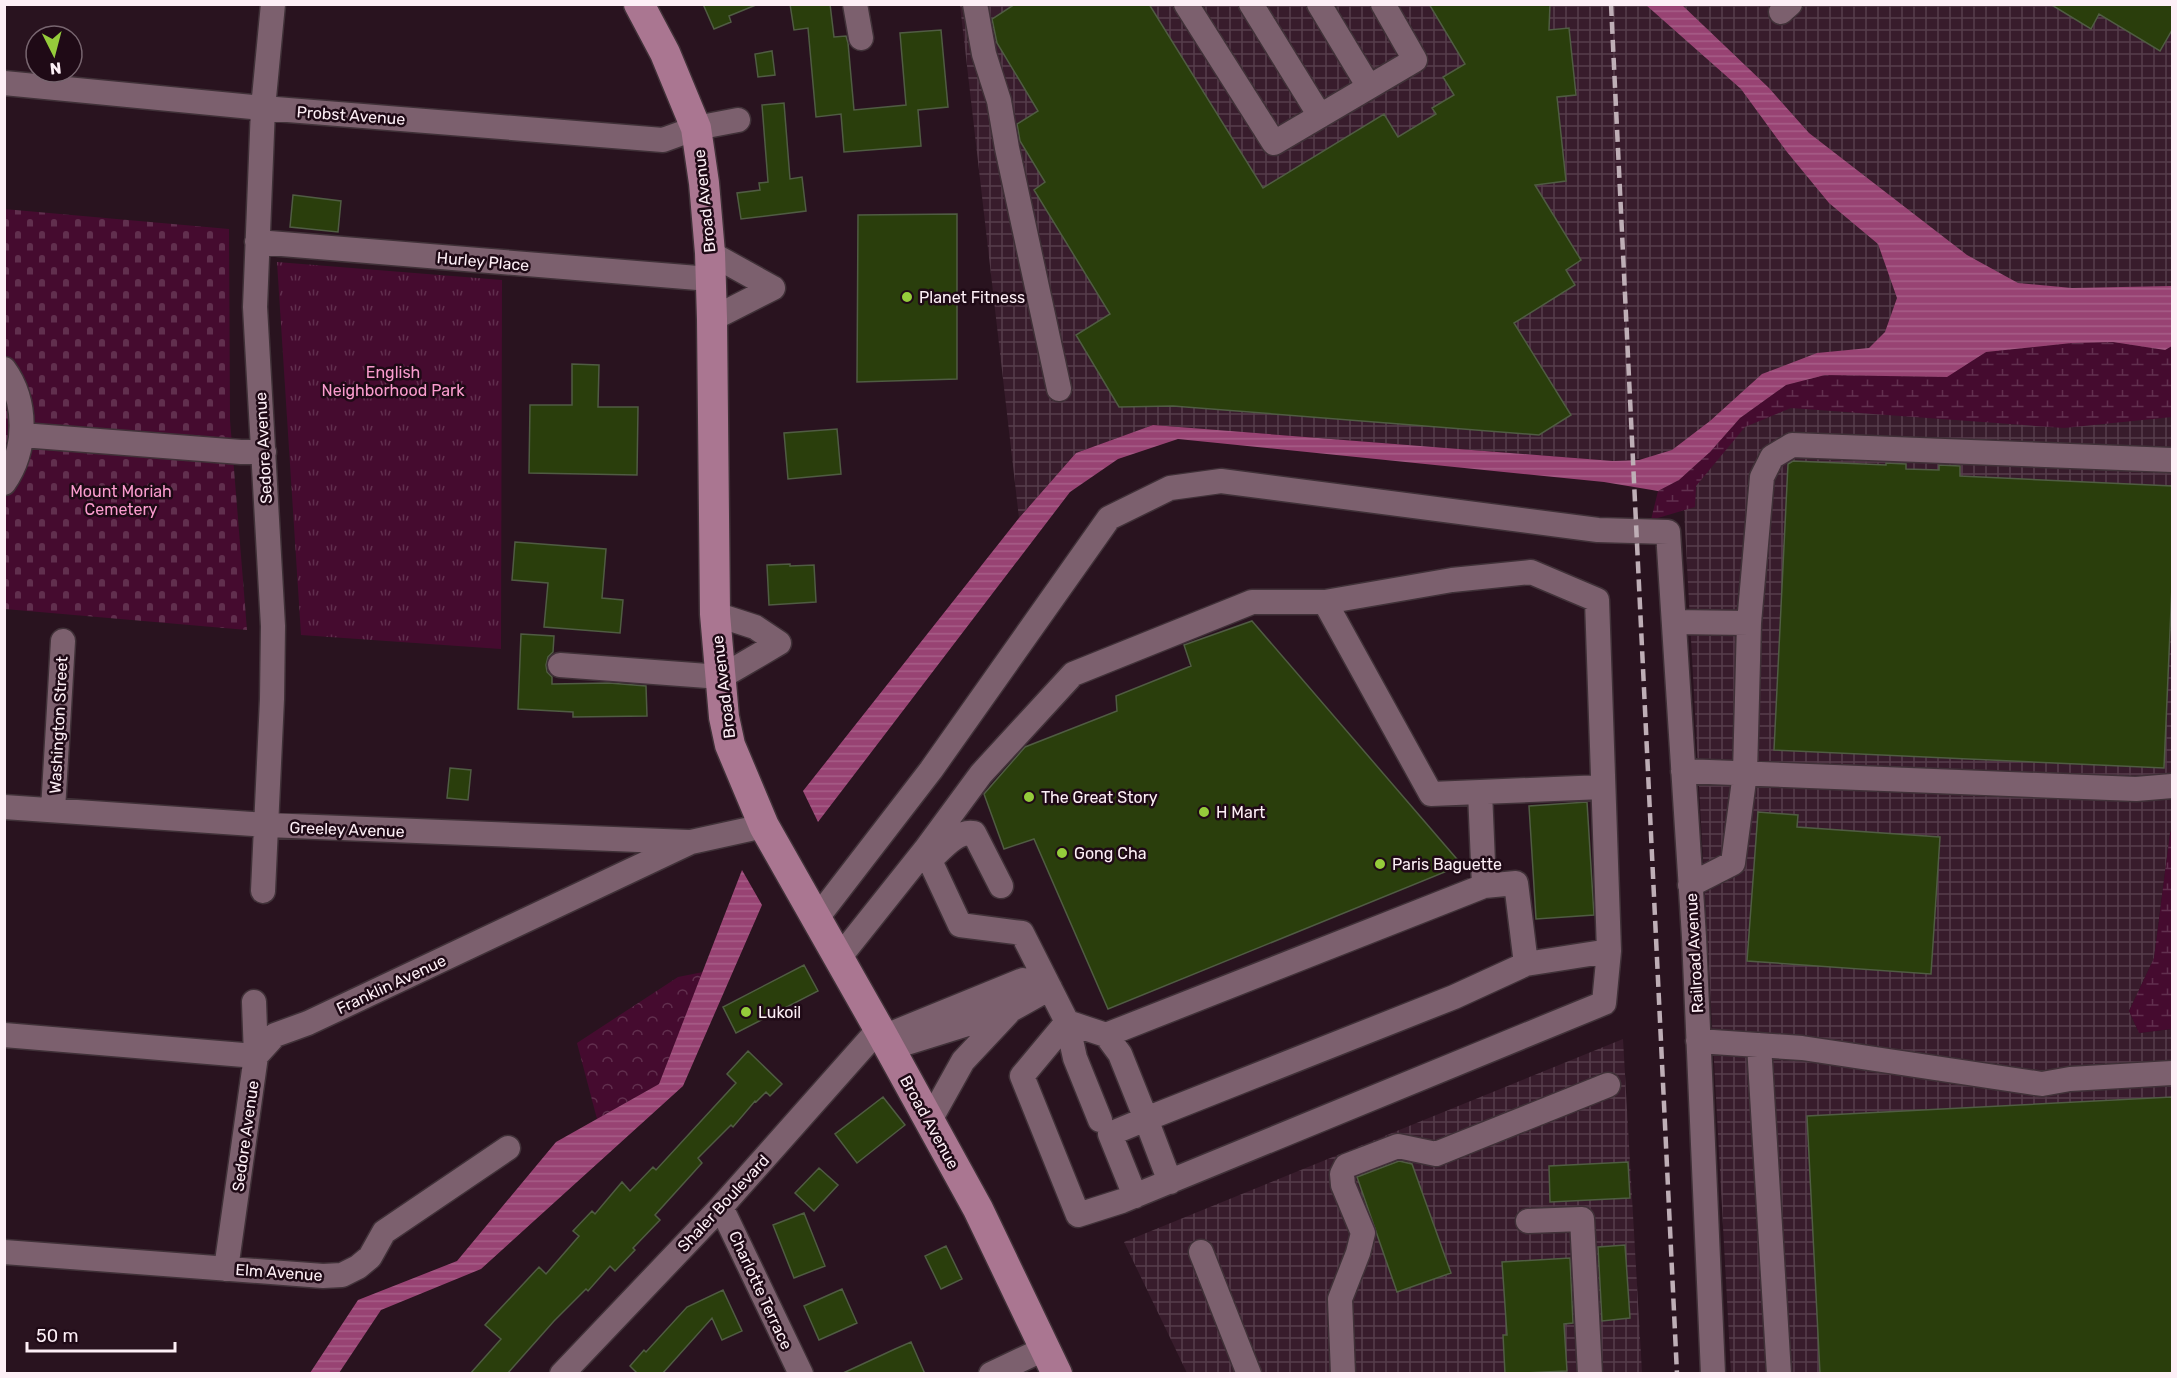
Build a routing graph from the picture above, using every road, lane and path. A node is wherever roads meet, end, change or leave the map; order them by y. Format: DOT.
graph roads {
  1 [pos="273,4"];
  2 [pos="639,4"];
  3 [pos="855,4"];
  4 [pos="975,4"];
  5 [pos="1186,4"];
  6 [pos="1251,4"];
  7 [pos="1319,4"];
  8 [pos="1383,4"];
  9 [pos="861,38"];
  10 [pos="4,83"];
  11 [pos="1369,87"];
  12 [pos="263,108"];
  13 [pos="1320,116"];
  14 [pos="738,120"];
  15 [pos="696,128"];
  16 [pos="257,242"];
  17 [pos="710,266"];
  18 [pos="711,319"];
  19 [pos="4,369"];
  20 [pos="1059,388"];
  21 [pos="22,435"];
  22 [pos="264,452"];
  23 [pos="2172,460"];
  24 [pos="4,483"];
  25 [pos="1325,602"];
  26 [pos="715,614"];
  27 [pos="1674,622"];
  28 [pos="1749,623"];
  29 [pos="63,641"];
  30 [pos="560,665"];
  31 [pos="721,677"];
  32 [pos="1683,771"];
  33 [pos="1745,773"];
  34 [pos="2172,786"];
  35 [pos="1603,787"];
  36 [pos="1480,792"];
  37 [pos="4,807"];
  38 [pos="53,810"];
  39 [pos="267,825"];
  40 [pos="764,826"];
  41 [pos="691,843"];
  42 [pos="928,855"];
  43 [pos="1690,885"];
  44 [pos="1001,886"];
  45 [pos="1484,886"];
  46 [pos="263,891"];
  47 [pos="817,918"];
  48 [pos="1609,951"];
  49 [pos="839,958"];
  50 [pos="1526,964"];
  51 [pos="1050,987"];
  52 [pos="254,1002"];
  53 [pos="1009,1011"];
  54 [pos="1067,1022"];
  55 [pos="4,1035"];
  56 [pos="1106,1035"];
  57 [pos="884,1038"];
  58 [pos="1698,1041"];
  59 [pos="1759,1045"];
  60 [pos="256,1056"];
  61 [pos="2172,1073"];
  62 [pos="1608,1085"];
  63 [pos="1146,1119"];
  64 [pos="1100,1120"];
  65 [pos="929,1122"];
  66 [pos="508,1148"];
  67 [pos="1170,1182"];
  68 [pos="1135,1196"];
  69 [pos="721,1207"];
  70 [pos="1528,1221"];
  71 [pos="4,1252"];
  72 [pos="1200,1252"];
  73 [pos="226,1269"];
  74 [pos="1050,1362"];
  75 [pos="562,1374"];
  76 [pos="801,1374"];
  77 [pos="991,1374"];
  78 [pos="1249,1374"];
  79 [pos="1343,1374"];
  80 [pos="1590,1374"];
  81 [pos="1713,1374"];
  82 [pos="1779,1374"];
  1 -- 12 [label="street, Sedore Avenue"];
  2 -- 15 [label="main road, Broad Avenue"];
  3 -- 9 [label="street"];
  4 -- 20 [label="street"];
  5 -- 13 [label="street"];
  6 -- 13 [label="street"];
  7 -- 11 [label="street"];
  8 -- 11 [label="street"];
  10 -- 12 [label="street, Probst Avenue"];
  11 -- 13 [label="street"];
  12 -- 15 [label="street, Probst Avenue"];
  12 -- 16 [label="street, Sedore Avenue"];
  14 -- 15 [label="street, Probst Avenue"];
  15 -- 17 [label="main road, Broad Avenue"];
  16 -- 17 [label="street, Hurley Place"];
  16 -- 22 [label="street, Sedore Avenue"];
  17 -- 18 [label="main road, Broad Avenue"];
  17 -- 18 [label="street"];
  18 -- 26 [label="main road, Broad Avenue"];
  19 -- 21 [label="street"];
  21 -- 22 [label="street"];
  21 -- 24 [label="street"];
  22 -- 39 [label="street, Sedore Avenue"];
  23 -- 28 [label="street"];
  25 -- 35 [label="street"];
  25 -- 36 [label="street"];
  25 -- 42 [label="street"];
  26 -- 31 [label="main road, Broad Avenue"];
  26 -- 31 [label="street"];
  27 -- 28 [label="street"];
  27 -- 32 [label="street, Railroad Avenue"];
  27 -- 47 [label="street, Railroad Avenue"];
  28 -- 33 [label="street"];
  29 -- 38 [label="street, Washington Street"];
  30 -- 31 [label="street"];
  31 -- 40 [label="main road, Broad Avenue"];
  32 -- 33 [label="street"];
  32 -- 43 [label="street, Railroad Avenue"];
  33 -- 34 [label="street"];
  33 -- 43 [label="street"];
  35 -- 36 [label="street"];
  35 -- 48 [label="street"];
  36 -- 45 [label="street"];
  37 -- 38 [label="street, Greeley Avenue"];
  38 -- 39 [label="street, Greeley Avenue"];
  39 -- 41 [label="street, Greeley Avenue"];
  39 -- 46 [label="street, Sedore Avenue"];
  40 -- 41 [label="street, Franklin Avenue"];
  40 -- 47 [label="main road, Broad Avenue"];
  41 -- 60 [label="street, Franklin Avenue"];
  42 -- 44 [label="street"];
  42 -- 49 [label="street"];
  42 -- 51 [label="street"];
  43 -- 58 [label="street, Railroad Avenue"];
  45 -- 50 [label="street"];
  45 -- 56 [label="street"];
  47 -- 49 [label="main road, Broad Avenue"];
  48 -- 50 [label="street"];
  48 -- 67 [label="street"];
  49 -- 57 [label="main road, Broad Avenue"];
  50 -- 63 [label="street"];
  51 -- 53 [label="street"];
  51 -- 54 [label="street"];
  51 -- 57 [label="street"];
  52 -- 60 [label="street, Sedore Avenue"];
  53 -- 57 [label="street"];
  53 -- 65 [label="street"];
  54 -- 56 [label="street"];
  54 -- 64 [label="street"];
  54 -- 68 [label="street"];
  55 -- 60 [label="street"];
  56 -- 63 [label="street"];
  57 -- 65 [label="main road, Broad Avenue"];
  57 -- 69 [label="street, Shaler Boulevard"];
  58 -- 59 [label="street"];
  58 -- 81 [label="street, Railroad Avenue"];
  59 -- 61 [label="street"];
  59 -- 82 [label="street"];
  60 -- 73 [label="street, Sedore Avenue"];
  62 -- 79 [label="street"];
  63 -- 67 [label="street"];
  63 -- 68 [label="street"];
  65 -- 74 [label="main road, Broad Avenue"];
  66 -- 73 [label="street, Elm Avenue"];
  67 -- 68 [label="street"];
  69 -- 75 [label="street, Shaler Boulevard"];
  69 -- 76 [label="street, Charlotte Terrace"];
  70 -- 80 [label="street"];
  71 -- 73 [label="street, Elm Avenue"];
  72 -- 78 [label="street"];
  74 -- 77 [label="street"];
}
